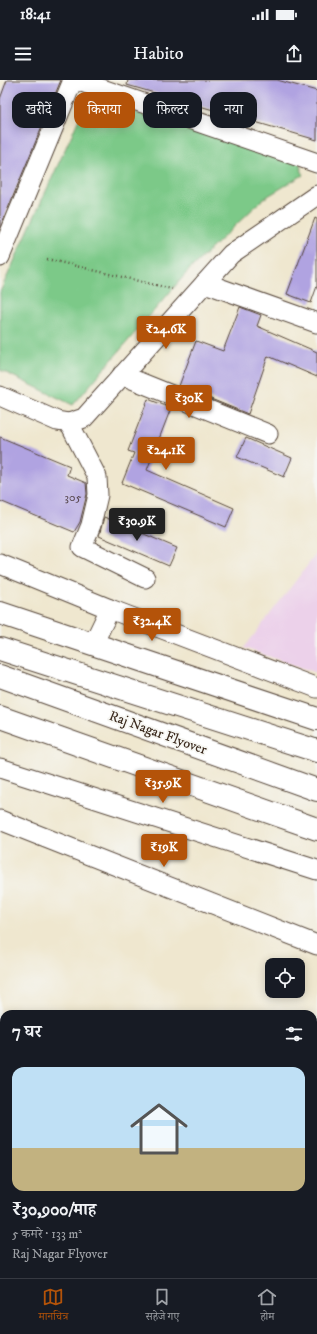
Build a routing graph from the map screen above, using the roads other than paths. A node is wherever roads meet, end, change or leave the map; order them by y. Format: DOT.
graph roads {
  1 [pos="73,80"];
  2 [pos="76,80"];
  3 [pos="317,163"];
  4 [pos="317,195"];
  5 [pos="0,257"];
  6 [pos="199,289"];
  7 [pos="317,322"];
  8 [pos="122,375"];
  9 [pos="0,396"];
  10 [pos="69,423"];
  11 [pos="268,434"];
  12 [pos="0,564"];
  13 [pos="145,578"];
  14 [pos="110,609"];
  15 [pos="0,613"];
  16 [pos="92,644"];
  17 [pos="0,649"];
  18 [pos="0,676"];
  19 [pos="317,688"];
  20 [pos="0,717"];
  21 [pos="317,719"];
  22 [pos="317,751"];
  23 [pos="0,768"];
  24 [pos="317,790"];
  25 [pos="0,820"];
  26 [pos="317,829"];
  27 [pos="317,870"];
  28 [pos="317,945"];
  1 -- 5 [label="street"];
  2 -- 3 [label="street"];
  4 -- 6 [label="street"];
  6 -- 7 [label="street"];
  6 -- 8 [label="street"];
  8 -- 10 [label="street"];
  8 -- 11 [label="street"];
  9 -- 10 [label="street"];
  10 -- 13 [label="street"];
  12 -- 14 [label="street"];
  14 -- 16 [label="street"];
  14 -- 19 [label="street"];
  15 -- 16 [label="street"];
  16 -- 21 [label="street"];
  17 -- 22 [label="street"];
  18 -- 24 [label="street, Raj Nagar Flyover"];
  20 -- 26 [label="street"];
  23 -- 27 [label="street"];
  25 -- 28 [label="street"];
}
